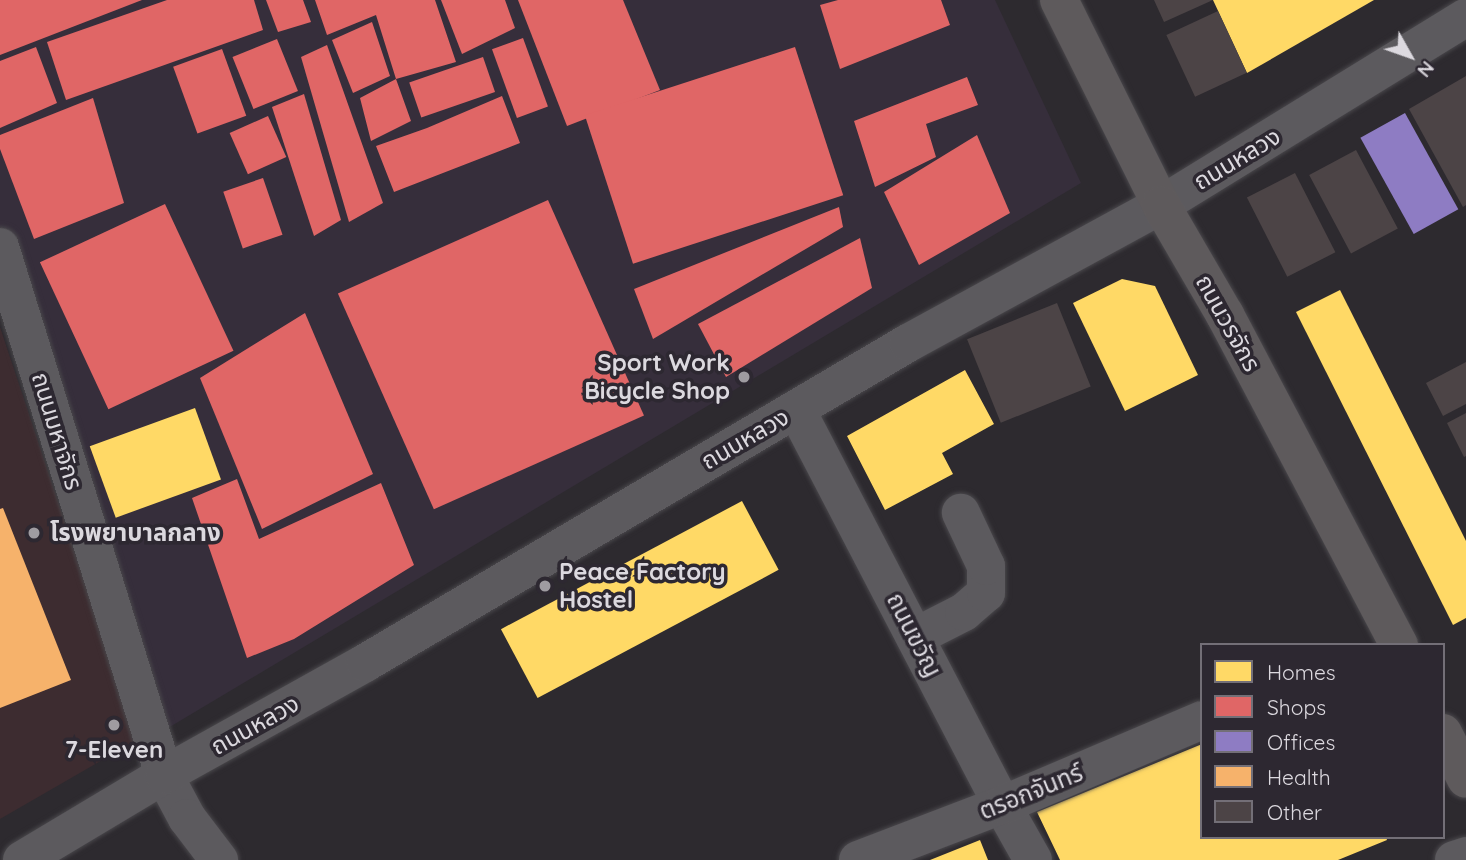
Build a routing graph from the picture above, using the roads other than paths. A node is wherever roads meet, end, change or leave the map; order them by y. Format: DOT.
graph roads {
  1 [pos="1059,0"];
  2 [pos="1466,17"];
  3 [pos="1161,205"];
  4 [pos="0,247"];
  5 [pos="796,409"];
  6 [pos="961,513"];
  7 [pos="915,637"];
  8 [pos="1391,642"];
  9 [pos="1200,721"];
  10 [pos="1445,737"];
  11 [pos="164,775"];
  12 [pos="1466,779"];
  13 [pos="1002,805"];
  14 [pos="1466,856"];
  15 [pos="22,860"];
  16 [pos="219,860"];
  17 [pos="858,860"];
  18 [pos="1033,860"];
  19 [pos="1454,860"];
  1 -- 3 [label="main road, ถนนวรจักร"];
  2 -- 3 [label="street, ถนนหลวง"];
  3 -- 5 [label="street, ถนนหลวง"];
  3 -- 8 [label="main road, ถนนวรจักร"];
  4 -- 11 [label="street, ถนนมหาจักร"];
  5 -- 7 [label="street, ถนนขวัญ"];
  5 -- 11 [label="street, ถนนหลวง"];
  6 -- 7 [label="street"];
  7 -- 13 [label="street, ถนนขวัญ"];
  9 -- 13 [label="street, ตรอกจันทร์"];
  10 -- 12 [label="main road"];
  11 -- 15 [label="street, ถนนหลวง"];
  11 -- 16 [label="street, ถนนมหาจักร"];
  13 -- 17 [label="street, ตรอกจันทร์"];
  13 -- 18 [label="street, ถนนขวัญ"];
  14 -- 19 [label="street"];
}
